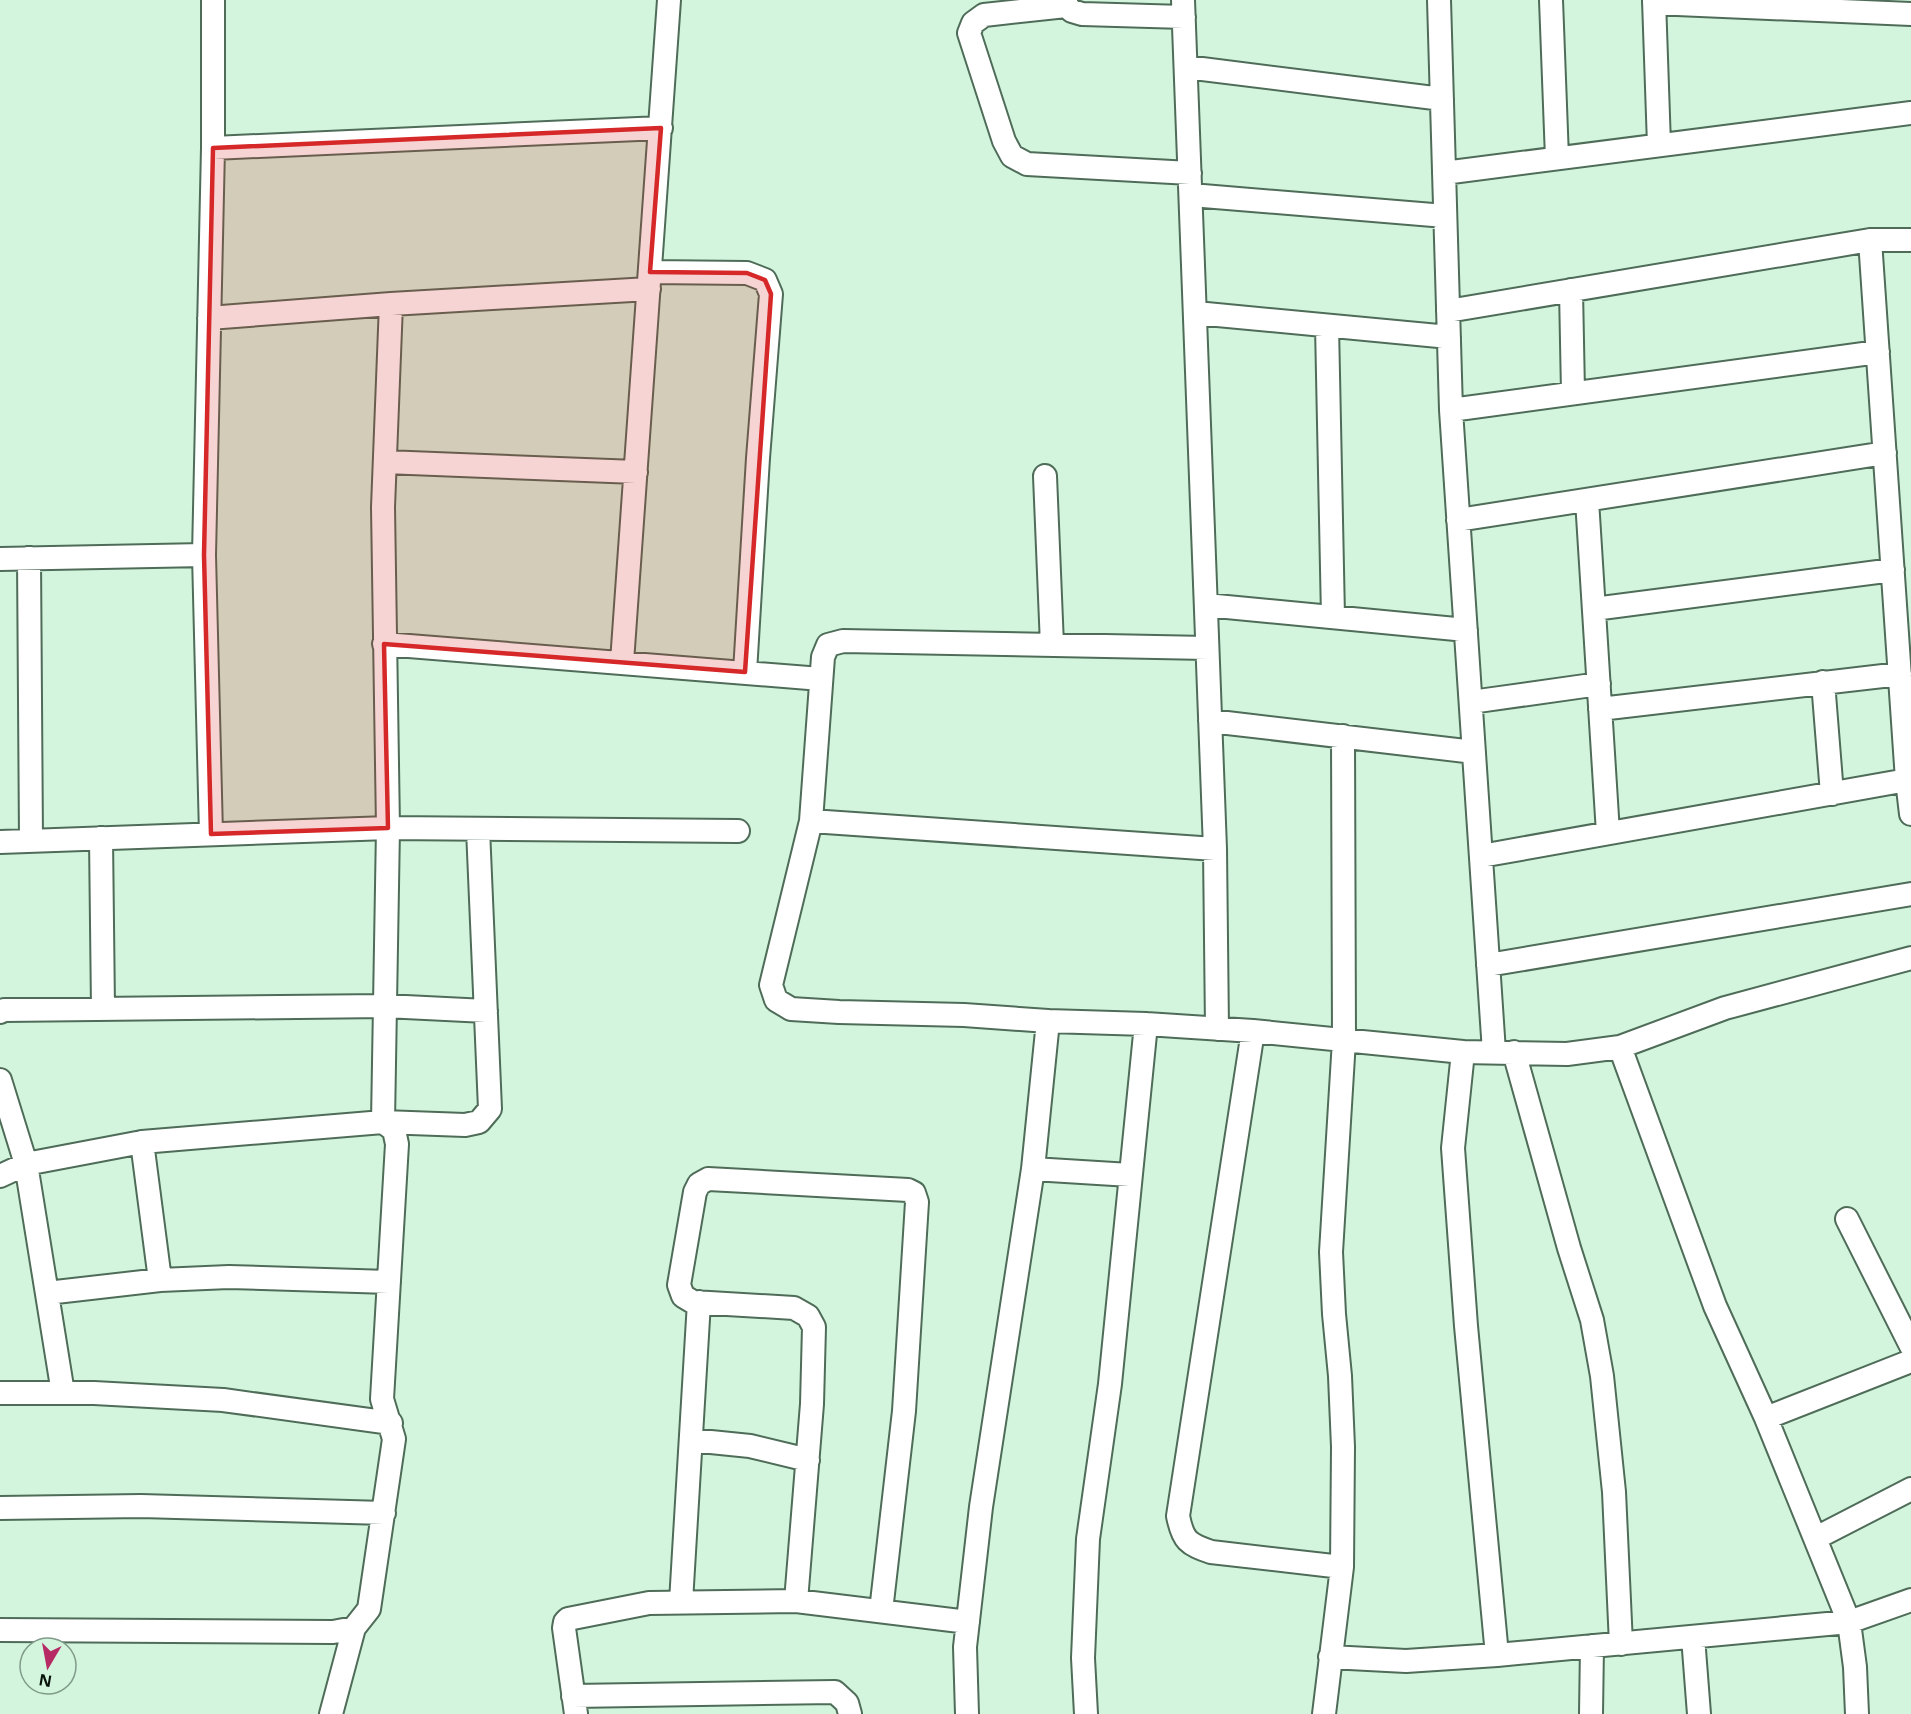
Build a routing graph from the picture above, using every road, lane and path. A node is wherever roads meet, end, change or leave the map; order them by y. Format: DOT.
graph roads {
  1 [pos="213,0"];
  2 [pos="669,0"];
  3 [pos="1439,0"];
  4 [pos="1551,0"];
  5 [pos="1654,1"];
  6 [pos="1066,3"];
  7 [pos="1184,9"];
  8 [pos="1911,14"];
  9 [pos="1186,68"];
  10 [pos="1442,99"];
  11 [pos="1911,113"];
  12 [pos="661,128"];
  13 [pos="1659,145"];
  14 [pos="213,148"];
  15 [pos="1557,158"];
  16 [pos="1444,172"];
  17 [pos="1191,184"];
  18 [pos="1445,216"];
  19 [pos="1870,240"];
  20 [pos="1911,240"];
  21 [pos="650,281"];
  22 [pos="1571,290"];
  23 [pos="391,304"];
  24 [pos="1448,311"];
  25 [pos="1196,314"];
  26 [pos="209,318"];
  27 [pos="1327,326"];
  28 [pos="1449,337"];
  29 [pos="1878,352"];
  30 [pos="1573,393"];
  31 [pos="1451,410"];
  32 [pos="1885,453"];
  33 [pos="385,462"];
  34 [pos="636,472"];
  35 [pos="1045,476"];
  36 [pos="1587,500"];
  37 [pos="1458,520"];
  38 [pos="204,555"];
  39 [pos="29,558"];
  40 [pos="0,559"];
  41 [pos="1893,570"];
  42 [pos="1206,605"];
  43 [pos="1594,609"];
  44 [pos="1333,617"];
  45 [pos="1466,630"];
  46 [pos="384,644"];
  47 [pos="1052,645"];
  48 [pos="1207,648"];
  49 [pos="622,662"];
  50 [pos="756,673"];
  51 [pos="1900,674"];
  52 [pos="814,678"];
  53 [pos="1824,682"];
  54 [pos="1599,684"];
  55 [pos="1471,702"];
  56 [pos="1600,709"];
  57 [pos="1210,721"];
  58 [pos="1343,736"];
  59 [pos="1474,752"];
  60 [pos="1907,780"];
  61 [pos="1832,794"];
  62 [pos="1911,814"];
  63 [pos="811,821"];
  64 [pos="388,828"];
  65 [pos="478,829"];
  66 [pos="738,831"];
  67 [pos="1608,833"];
  68 [pos="211,834"];
  69 [pos="101,838"];
  70 [pos="31,840"];
  71 [pos="0,842"];
  72 [pos="1215,849"];
  73 [pos="1481,856"];
  74 [pos="1911,894"];
  75 [pos="1911,958"];
  76 [pos="1488,965"];
  77 [pos="385,1005"];
  78 [pos="103,1009"];
  79 [pos="486,1011"];
  80 [pos="0,1012"];
  81 [pos="1048,1021"];
  82 [pos="1146,1024"];
  83 [pos="1217,1029"];
  84 [pos="1253,1031"];
  85 [pos="1344,1040"];
  86 [pos="1620,1047"];
  87 [pos="1463,1052"];
  88 [pos="1504,1052"];
  89 [pos="0,1080"];
  90 [pos="383,1122"];
  91 [pos="142,1142"];
  92 [pos="26,1164"];
  93 [pos="1033,1169"];
  94 [pos="0,1176"];
  95 [pos="1130,1176"];
  96 [pos="1847,1219"];
  97 [pos="160,1280"];
  98 [pos="389,1282"];
  99 [pos="47,1293"];
  100 [pos="699,1302"];
  101 [pos="1911,1346"];
  102 [pos="1911,1361"];
  103 [pos="0,1393"];
  104 [pos="63,1393"];
  105 [pos="1766,1418"];
  106 [pos="391,1423"];
  107 [pos="691,1440"];
  108 [pos="808,1460"];
  109 [pos="1911,1489"];
  110 [pos="0,1508"];
  111 [pos="384,1513"];
  112 [pos="1816,1538"];
  113 [pos="1342,1567"];
  114 [pos="796,1600"];
  115 [pos="1911,1600"];
  116 [pos="681,1602"];
  117 [pos="881,1611"];
  118 [pos="968,1622"];
  119 [pos="1850,1622"];
  120 [pos="354,1628"];
  121 [pos="0,1630"];
  122 [pos="1693,1637"];
  123 [pos="1621,1644"];
  124 [pos="1592,1646"];
  125 [pos="1497,1655"];
  126 [pos="1330,1657"];
  127 [pos="574,1705"];
  128 [pos="331,1714"];
  129 [pos="850,1714"];
  130 [pos="967,1714"];
  131 [pos="1086,1714"];
  132 [pos="1324,1714"];
  133 [pos="1591,1714"];
  134 [pos="1699,1714"];
  135 [pos="1857,1714"];
  1 -- 14 [label="street"];
  2 -- 12 [label="street"];
  3 -- 10 [label="street"];
  4 -- 15 [label="street"];
  5 -- 8 [label="street"];
  5 -- 13 [label="street"];
  6 -- 7 [label="street"];
  6 -- 17 [label="street"];
  7 -- 9 [label="street"];
  9 -- 10 [label="street"];
  9 -- 17 [label="street"];
  10 -- 16 [label="street"];
  11 -- 13 [label="street"];
  12 -- 14 [label="street"];
  12 -- 21 [label="street"];
  13 -- 15 [label="street"];
  14 -- 26 [label="street"];
  15 -- 16 [label="street"];
  16 -- 18 [label="street"];
  17 -- 18 [label="street"];
  17 -- 25 [label="street"];
  18 -- 24 [label="street"];
  19 -- 20 [label="street"];
  19 -- 22 [label="street"];
  19 -- 29 [label="street"];
  21 -- 23 [label="street"];
  21 -- 34 [label="street"];
  21 -- 50 [label="street"];
  22 -- 24 [label="street"];
  22 -- 30 [label="street"];
  23 -- 26 [label="street"];
  23 -- 33 [label="street"];
  24 -- 28 [label="street"];
  25 -- 27 [label="street"];
  25 -- 42 [label="street"];
  26 -- 38 [label="street"];
  27 -- 28 [label="street"];
  27 -- 44 [label="street"];
  28 -- 31 [label="street"];
  29 -- 30 [label="street"];
  29 -- 32 [label="street"];
  30 -- 31 [label="street"];
  31 -- 37 [label="street"];
  32 -- 36 [label="street"];
  32 -- 41 [label="street"];
  33 -- 34 [label="street"];
  33 -- 46 [label="street"];
  34 -- 49 [label="street"];
  35 -- 47 [label="street"];
  36 -- 37 [label="street"];
  36 -- 43 [label="street"];
  37 -- 45 [label="street"];
  38 -- 39 [label="street"];
  38 -- 68 [label="street"];
  39 -- 40 [label="street"];
  39 -- 70 [label="street"];
  41 -- 43 [label="street"];
  41 -- 51 [label="street"];
  42 -- 44 [label="street"];
  42 -- 48 [label="street"];
  43 -- 54 [label="street"];
  44 -- 45 [label="street"];
  45 -- 55 [label="street"];
  46 -- 49 [label="street"];
  46 -- 64 [label="street"];
  47 -- 48 [label="street"];
  47 -- 52 [label="street"];
  48 -- 57 [label="street"];
  49 -- 50 [label="street"];
  50 -- 52 [label="street"];
  51 -- 53 [label="street"];
  51 -- 60 [label="street"];
  52 -- 63 [label="street"];
  53 -- 56 [label="street"];
  53 -- 61 [label="street"];
  54 -- 55 [label="street"];
  54 -- 56 [label="street"];
  55 -- 59 [label="street"];
  56 -- 67 [label="street"];
  57 -- 58 [label="street"];
  57 -- 72 [label="street"];
  58 -- 59 [label="street"];
  58 -- 85 [label="street"];
  59 -- 73 [label="street"];
  60 -- 61 [label="street"];
  60 -- 62 [label="street"];
  61 -- 67 [label="street"];
  63 -- 72 [label="street"];
  63 -- 81 [label="street"];
  64 -- 65 [label="street"];
  64 -- 68 [label="street"];
  64 -- 77 [label="street"];
  65 -- 66 [label="street"];
  65 -- 79 [label="street"];
  67 -- 73 [label="street"];
  68 -- 69 [label="street"];
  69 -- 70 [label="street"];
  69 -- 78 [label="street"];
  70 -- 71 [label="street"];
  72 -- 83 [label="street"];
  73 -- 76 [label="street"];
  74 -- 76 [label="street"];
  75 -- 86 [label="street"];
  76 -- 88 [label="street"];
  77 -- 78 [label="street"];
  77 -- 79 [label="street"];
  77 -- 90 [label="street"];
  78 -- 80 [label="street"];
  79 -- 90 [label="street"];
  81 -- 82 [label="street"];
  81 -- 93 [label="street"];
  82 -- 83 [label="street"];
  82 -- 95 [label="street"];
  83 -- 84 [label="street"];
  84 -- 85 [label="street"];
  84 -- 113 [label="street"];
  85 -- 87 [label="street"];
  85 -- 113 [label="street"];
  86 -- 88 [label="street"];
  86 -- 105 [label="street"];
  87 -- 88 [label="street"];
  87 -- 125 [label="street"];
  88 -- 123 [label="street"];
  89 -- 92 [label="street"];
  90 -- 91 [label="street"];
  90 -- 98 [label="street"];
  91 -- 92 [label="street"];
  91 -- 97 [label="street"];
  92 -- 94 [label="street"];
  92 -- 99 [label="street"];
  93 -- 95 [label="street"];
  93 -- 118 [label="street"];
  95 -- 131 [label="street"];
  96 -- 101 [label="street"];
  97 -- 98 [label="street"];
  97 -- 99 [label="street"];
  98 -- 106 [label="street"];
  99 -- 104 [label="street"];
  100 -- 107 [label="street"];
  100 -- 108 [label="street"];
  100 -- 117 [label="street"];
  102 -- 105 [label="street"];
  103 -- 104 [label="street"];
  104 -- 106 [label="street"];
  105 -- 112 [label="street"];
  106 -- 111 [label="street"];
  107 -- 108 [label="street"];
  107 -- 116 [label="street"];
  108 -- 114 [label="street"];
  109 -- 112 [label="street"];
  110 -- 111 [label="street"];
  111 -- 120 [label="street"];
  112 -- 119 [label="street"];
  113 -- 126 [label="street"];
  114 -- 116 [label="street"];
  114 -- 117 [label="street"];
  115 -- 119 [label="street"];
  116 -- 127 [label="street"];
  117 -- 118 [label="street"];
  118 -- 130 [label="street"];
  119 -- 122 [label="street"];
  119 -- 135 [label="street"];
  120 -- 121 [label="street"];
  120 -- 128 [label="street"];
  122 -- 123 [label="street"];
  122 -- 134 [label="street"];
  123 -- 124 [label="street"];
  124 -- 125 [label="street"];
  124 -- 133 [label="street"];
  125 -- 126 [label="street"];
  126 -- 132 [label="street"];
  127 -- 129 [label="street"];
}
